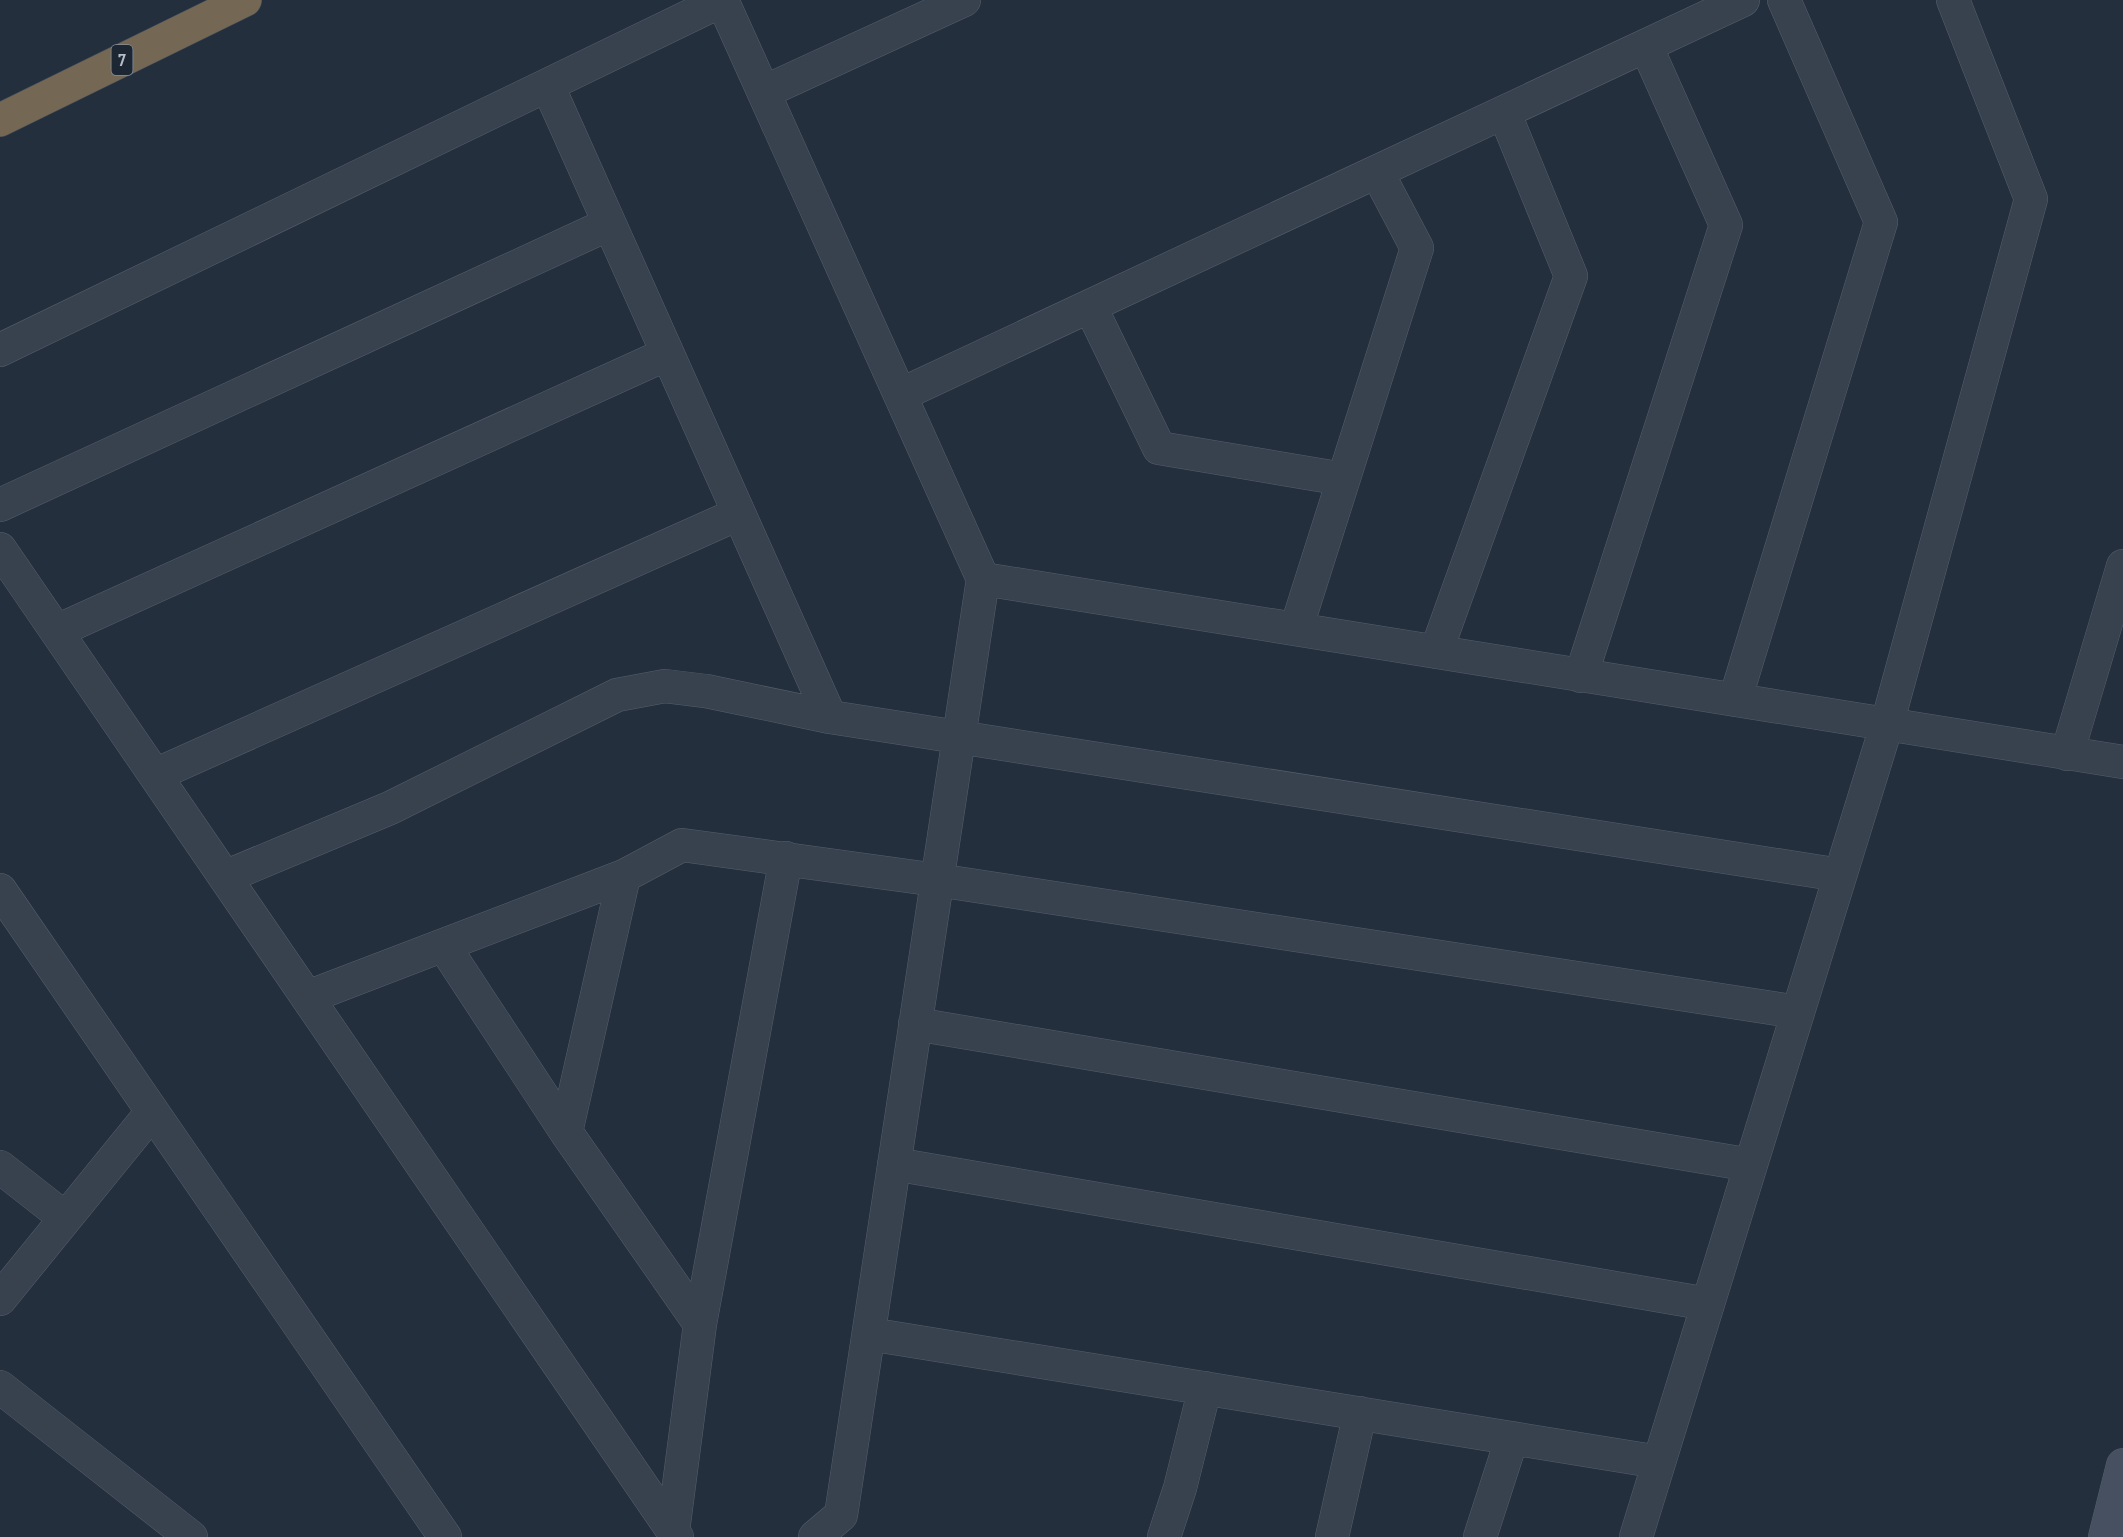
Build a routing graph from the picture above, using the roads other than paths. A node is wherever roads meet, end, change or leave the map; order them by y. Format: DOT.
graph roads {
  1 [pos="245,0"];
  2 [pos="722,0"];
  3 [pos="963,0"];
  4 [pos="1743,0"];
  5 [pos="1784,0"];
  6 [pos="1953,0"];
  7 [pos="1646,46"];
  8 [pos="548,86"];
  9 [pos="764,92"];
  10 [pos="1504,112"];
  11 [pos="0,120"];
  12 [pos="1377,171"];
  13 [pos="609,224"];
  14 [pos="1090,306"];
  15 [pos="0,350"];
  16 [pos="667,354"];
  17 [pos="900,396"];
  18 [pos="1343,479"];
  19 [pos="0,505"];
  20 [pos="738,514"];
  21 [pos="0,549"];
  22 [pos="2123,566"];
  23 [pos="983,579"];
  24 [pos="1296,629"];
  25 [pos="57,631"];
  26 [pos="1436,652"];
  27 [pos="1581,676"];
  28 [pos="1735,700"];
  29 [pos="830,717"];
  30 [pos="1887,724"];
  31 [pos="959,738"];
  32 [pos="2067,754"];
  33 [pos="2123,762"];
  34 [pos="155,775"];
  35 [pos="786,858"];
  36 [pos="1840,874"];
  37 [pos="624,876"];
  38 [pos="225,877"];
  39 [pos="937,880"];
  40 [pos="0,890"];
  41 [pos="444,946"];
  42 [pos="308,997"];
  43 [pos="1798,1012"];
  44 [pos="915,1024"];
  45 [pos="153,1112"];
  46 [pos="566,1132"];
  47 [pos="894,1164"];
  48 [pos="1751,1165"];
  49 [pos="0,1167"];
  50 [pos="66,1218"];
  51 [pos="0,1299"];
  52 [pos="1708,1304"];
  53 [pos="699,1324"];
  54 [pos="868,1334"];
  55 [pos="0,1387"];
  56 [pos="1205,1388"];
  57 [pos="1360,1413"];
  58 [pos="1512,1438"];
  59 [pos="1659,1462"];
  60 [pos="2123,1465"];
  61 [pos="848,1526"];
  62 [pos="675,1534"];
  63 [pos="191,1537"];
  64 [pos="445,1537"];
  65 [pos="815,1537"];
  66 [pos="1164,1537"];
  67 [pos="1332,1537"];
  68 [pos="1480,1537"];
  69 [pos="1636,1537"];
  70 [pos="2105,1537"];
  1 -- 11 [label="highway, 7"];
  2 -- 8 [label="street"];
  2 -- 9 [label="street"];
  3 -- 9 [label="street"];
  4 -- 7 [label="street"];
  5 -- 28 [label="street"];
  6 -- 30 [label="street"];
  7 -- 10 [label="street"];
  7 -- 27 [label="street"];
  8 -- 13 [label="street"];
  8 -- 15 [label="street"];
  9 -- 17 [label="street"];
  10 -- 12 [label="street"];
  10 -- 26 [label="street"];
  12 -- 14 [label="street"];
  12 -- 18 [label="street"];
  13 -- 16 [label="street"];
  13 -- 19 [label="street"];
  14 -- 17 [label="street"];
  14 -- 18 [label="street"];
  16 -- 20 [label="street"];
  16 -- 25 [label="street"];
  17 -- 23 [label="street"];
  18 -- 24 [label="street"];
  20 -- 29 [label="street"];
  20 -- 34 [label="street"];
  21 -- 25 [label="street"];
  22 -- 32 [label="street"];
  23 -- 24 [label="street"];
  23 -- 31 [label="street"];
  24 -- 26 [label="street"];
  25 -- 34 [label="street"];
  26 -- 27 [label="street"];
  27 -- 28 [label="street"];
  28 -- 30 [label="street"];
  29 -- 31 [label="street"];
  29 -- 38 [label="street"];
  30 -- 32 [label="street"];
  30 -- 36 [label="street"];
  31 -- 36 [label="street"];
  31 -- 39 [label="street"];
  32 -- 33 [label="street"];
  34 -- 38 [label="street"];
  35 -- 37 [label="street"];
  35 -- 39 [label="street"];
  35 -- 53 [label="street"];
  36 -- 43 [label="street"];
  37 -- 41 [label="street"];
  37 -- 46 [label="street"];
  38 -- 42 [label="street"];
  39 -- 43 [label="street"];
  39 -- 44 [label="street"];
  40 -- 45 [label="street"];
  41 -- 42 [label="street"];
  41 -- 46 [label="street"];
  42 -- 62 [label="street"];
  43 -- 48 [label="street"];
  44 -- 47 [label="street"];
  44 -- 48 [label="street"];
  45 -- 50 [label="street"];
  45 -- 64 [label="street"];
  46 -- 53 [label="street"];
  47 -- 52 [label="street"];
  47 -- 54 [label="street"];
  48 -- 52 [label="street"];
  49 -- 50 [label="street"];
  50 -- 51 [label="street"];
  52 -- 59 [label="street"];
  53 -- 62 [label="street"];
  54 -- 56 [label="street"];
  54 -- 61 [label="street"];
  55 -- 63 [label="street"];
  56 -- 57 [label="street"];
  56 -- 66 [label="street"];
  57 -- 58 [label="street"];
  57 -- 67 [label="street"];
  58 -- 59 [label="street"];
  58 -- 68 [label="street"];
  59 -- 69 [label="street"];
  60 -- 70 [label="main road"];
  61 -- 65 [label="street"];
}
